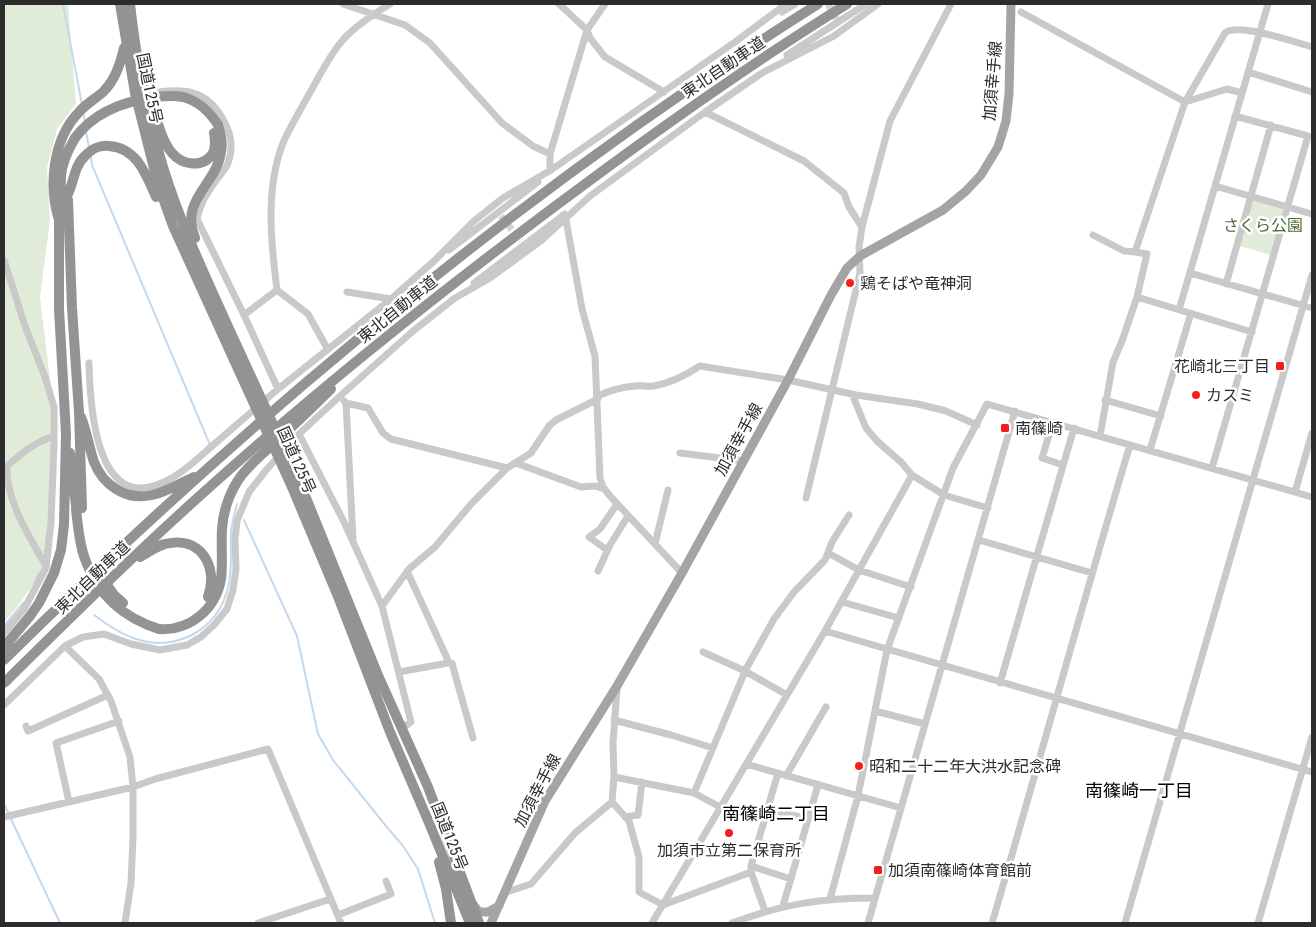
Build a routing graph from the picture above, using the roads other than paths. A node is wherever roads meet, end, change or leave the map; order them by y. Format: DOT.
graph roads {
  1 [pos="120,4"];
  2 [pos="130,4"];
  3 [pos="343,4"];
  4 [pos="390,4"];
  5 [pos="559,4"];
  6 [pos="605,4"];
  7 [pos="786,4"];
  8 [pos="795,4"];
  9 [pos="818,4"];
  10 [pos="847,4"];
  11 [pos="866,4"];
  12 [pos="878,4"];
  13 [pos="951,4"];
  14 [pos="1007,4"];
  15 [pos="1268,4"];
  16 [pos="1021,12"];
  17 [pos="374,14"];
  18 [pos="760,24"];
  19 [pos="586,30"];
  20 [pos="1259,32"];
  21 [pos="125,42"];
  22 [pos="1312,47"];
  23 [pos="762,72"];
  24 [pos="1248,72"];
  25 [pos="664,92"];
  26 [pos="1312,92"];
  27 [pos="1242,93"];
  28 [pos="144,94"];
  29 [pos="1185,102"];
  30 [pos="148,109"];
  31 [pos="705,112"];
  32 [pos="1235,116"];
  33 [pos="1271,125"];
  34 [pos="215,126"];
  35 [pos="77,140"];
  36 [pos="550,154"];
  37 [pos="551,170"];
  38 [pos="1215,186"];
  39 [pos="68,194"];
  40 [pos="1251,197"];
  41 [pos="1287,207"];
  42 [pos="1312,214"];
  43 [pos="564,218"];
  44 [pos="59,221"];
  45 [pos="172,226"];
  46 [pos="862,227"];
  47 [pos="1093,235"];
  48 [pos="1135,252"];
  49 [pos="860,256"];
  50 [pos="4,260"];
  51 [pos="433,262"];
  52 [pos="1190,273"];
  53 [pos="1312,275"];
  54 [pos="1226,284"];
  55 [pos="277,290"];
  56 [pos="347,292"];
  57 [pos="213,293"];
  58 [pos="1262,294"];
  59 [pos="1137,297"];
  60 [pos="455,298"];
  61 [pos="391,299"];
  62 [pos="1303,306"];
  63 [pos="1312,308"];
  64 [pos="1179,310"];
  65 [pos="1191,314"];
  66 [pos="244,315"];
  67 [pos="1252,332"];
  68 [pos="327,348"];
  69 [pos="369,351"];
  70 [pos="238,358"];
  71 [pos="89,363"];
  72 [pos="788,380"];
  73 [pos="278,389"];
  74 [pos="832,389"];
  75 [pos="852,394"];
  76 [pos="340,396"];
  77 [pos="598,398"];
  78 [pos="1105,400"];
  79 [pos="346,403"];
  80 [pos="79,412"];
  81 [pos="1015,412"];
  82 [pos="1161,416"];
  83 [pos="1053,422"];
  84 [pos="977,425"];
  85 [pos="1074,428"];
  86 [pos="1312,433"];
  87 [pos="66,434"];
  88 [pos="299,434"];
  89 [pos="54,436"];
  90 [pos="1100,436"];
  91 [pos="1130,445"];
  92 [pos="1150,450"];
  93 [pos="680,453"];
  94 [pos="744,461"];
  95 [pos="516,463"];
  96 [pos="1063,464"];
  97 [pos="507,468"];
  98 [pos="1212,468"];
  99 [pos="203,473"];
  100 [pos="912,475"];
  101 [pos="1252,480"];
  102 [pos="296,485"];
  103 [pos="604,489"];
  104 [pos="668,490"];
  105 [pos="1295,492"];
  106 [pos="944,496"];
  107 [pos="806,498"];
  108 [pos="1312,498"];
  109 [pos="617,504"];
  110 [pos="988,508"];
  111 [pos="79,509"];
  112 [pos="849,515"];
  113 [pos="628,516"];
  114 [pos="980,540"];
  115 [pos="353,542"];
  116 [pos="655,544"];
  117 [pos="607,550"];
  118 [pos="828,553"];
  119 [pos="1037,557"];
  120 [pos="46,566"];
  121 [pos="124,567"];
  122 [pos="598,570"];
  123 [pos="859,570"];
  124 [pos="407,571"];
  125 [pos="682,573"];
  126 [pos="1092,573"];
  127 [pos="911,587"];
  128 [pos="842,602"];
  129 [pos="382,606"];
  130 [pos="899,618"];
  131 [pos="160,626"];
  132 [pos="825,631"];
  133 [pos="4,633"];
  134 [pos="65,646"];
  135 [pos="4,647"];
  136 [pos="887,650"];
  137 [pos="703,652"];
  138 [pos="4,660"];
  139 [pos="448,663"];
  140 [pos="942,665"];
  141 [pos="746,671"];
  142 [pos="399,672"];
  143 [pos="1000,682"];
  144 [pos="4,683"];
  145 [pos="617,686"];
  146 [pos="108,695"];
  147 [pos="787,695"];
  148 [pos="1058,699"];
  149 [pos="4,705"];
  150 [pos="826,708"];
  151 [pos="875,711"];
  152 [pos="614,720"];
  153 [pos="118,721"];
  154 [pos="925,724"];
  155 [pos="26,726"];
  156 [pos="402,728"];
  157 [pos="390,732"];
  158 [pos="1179,734"];
  159 [pos="1312,737"];
  160 [pos="472,738"];
  161 [pos="713,748"];
  162 [pos="746,764"];
  163 [pos="1303,770"];
  164 [pos="1312,772"];
  165 [pos="778,773"];
  166 [pos="786,776"];
  167 [pos="614,777"];
  168 [pos="642,782"];
  169 [pos="818,784"];
  170 [pos="133,787"];
  171 [pos="694,793"];
  172 [pos="858,796"];
  173 [pos="70,802"];
  174 [pos="612,802"];
  175 [pos="720,807"];
  176 [pos="901,808"];
  177 [pos="768,809"];
  178 [pos="4,817"];
  179 [pos="625,817"];
  180 [pos="808,819"];
  181 [pos="758,842"];
  182 [pos="799,852"];
  183 [pos="751,869"];
  184 [pos="791,879"];
  185 [pos="386,881"];
  186 [pos="504,893"];
  187 [pos="875,898"];
  188 [pos="330,899"];
  189 [pos="830,899"];
  190 [pos="472,903"];
  191 [pos="663,905"];
  192 [pos="499,906"];
  193 [pos="783,906"];
  194 [pos="765,911"];
  195 [pos="338,915"];
  196 [pos="125,923"];
  197 [pos="258,923"];
  198 [pos="341,923"];
  199 [pos="451,923"];
  200 [pos="470,923"];
  201 [pos="479,923"];
  202 [pos="491,923"];
  203 [pos="652,923"];
  204 [pos="732,923"];
  205 [pos="868,923"];
  206 [pos="992,923"];
  207 [pos="1125,923"];
  208 [pos="1258,923"];
  1 -- 21 [label="highway, 国道125号"];
  2 -- 28 [label="highway, 国道125号"];
  3 -- 17 [label="street"];
  4 -- 17 [label="street"];
  5 -- 19 [label="street"];
  6 -- 19 [label="street"];
  7 -- 18 [label="street"];
  8 -- 18 [label="street"];
  9 -- 99 [label="highway, 東北自動車道"];
  10 -- 69 [label="highway, 東北自動車道"];
  11 -- 23 [label="street"];
  12 -- 23 [label="street"];
  13 -- 46 [label="street"];
  14 -- 49 [label="main road, 加須幸手線"];
  15 -- 20 [label="street"];
  16 -- 29 [label="street"];
  17 -- 36 [label="street"];
  17 -- 55 [label="street"];
  18 -- 25 [label="street"];
  19 -- 25 [label="street"];
  19 -- 36 [label="street"];
  20 -- 22 [label="street"];
  20 -- 24 [label="street"];
  20 -- 29 [label="street"];
  21 -- 44 [label="highway"];
  21 -- 45 [label="highway, 国道125号"];
  23 -- 31 [label="street"];
  24 -- 26 [label="street"];
  24 -- 27 [label="street"];
  25 -- 37 [label="street"];
  27 -- 29 [label="street"];
  27 -- 32 [label="street"];
  28 -- 30 [label="highway, 国道125号"];
  28 -- 66 [label="street"];
  29 -- 48 [label="street"];
  30 -- 34 [label="highway"];
  30 -- 57 [label="highway, 国道125号"];
  31 -- 43 [label="street"];
  31 -- 46 [label="street"];
  32 -- 33 [label="street"];
  32 -- 38 [label="street"];
  33 -- 40 [label="street"];
  33 -- 41 [label="street"];
  34 -- 35 [label="highway, bridge"];
  34 -- 57 [label="highway"];
  35 -- 39 [label="highway"];
  35 -- 44 [label="highway"];
  36 -- 37 [label="street"];
  37 -- 51 [label="street"];
  37 -- 51 [label="street"];
  38 -- 40 [label="street"];
  38 -- 52 [label="street"];
  39 -- 45 [label="highway"];
  39 -- 80 [label="highway"];
  40 -- 41 [label="street"];
  40 -- 54 [label="street"];
  41 -- 42 [label="street"];
  41 -- 58 [label="street"];
  43 -- 60 [label="street"];
  43 -- 60 [label="street"];
  43 -- 77 [label="street"];
  44 -- 87 [label="highway"];
  45 -- 70 [label="highway, 国道125号"];
  46 -- 49 [label="street"];
  47 -- 48 [label="street"];
  48 -- 59 [label="street"];
  49 -- 72 [label="main road, 加須幸手線"];
  49 -- 74 [label="street"];
  50 -- 89 [label="street"];
  51 -- 61 [label="street"];
  52 -- 54 [label="street"];
  52 -- 64 [label="street"];
  53 -- 62 [label="street"];
  54 -- 58 [label="street"];
  55 -- 66 [label="street"];
  55 -- 68 [label="street"];
  56 -- 61 [label="street"];
  57 -- 70 [label="highway, 国道125号"];
  58 -- 62 [label="street"];
  58 -- 67 [label="street"];
  59 -- 64 [label="street"];
  59 -- 78 [label="street"];
  60 -- 76 [label="street"];
  61 -- 68 [label="street"];
  62 -- 63 [label="street"];
  62 -- 101 [label="street"];
  64 -- 65 [label="street"];
  65 -- 67 [label="street"];
  65 -- 82 [label="street"];
  66 -- 73 [label="street"];
  67 -- 98 [label="street"];
  68 -- 73 [label="street"];
  69 -- 121 [label="highway, 東北自動車道"];
  69 -- 131 [label="highway"];
  70 -- 102 [label="highway, 国道125号, bridge"];
  71 -- 73 [label="street"];
  72 -- 74 [label="street"];
  72 -- 77 [label="street"];
  72 -- 94 [label="main road, 加須幸手線"];
  74 -- 75 [label="street"];
  74 -- 107 [label="street"];
  75 -- 84 [label="street"];
  75 -- 100 [label="street"];
  76 -- 79 [label="street"];
  76 -- 88 [label="street"];
  77 -- 95 [label="street"];
  77 -- 103 [label="street"];
  78 -- 82 [label="street"];
  78 -- 90 [label="street"];
  79 -- 97 [label="street"];
  79 -- 115 [label="street"];
  80 -- 99 [label="highway"];
  80 -- 111 [label="highway"];
  81 -- 83 [label="street"];
  81 -- 84 [label="street"];
  81 -- 110 [label="street"];
  82 -- 92 [label="street"];
  83 -- 85 [label="street"];
  83 -- 96 [label="street"];
  84 -- 106 [label="street"];
  85 -- 90 [label="street"];
  85 -- 96 [label="street"];
  86 -- 105 [label="street"];
  87 -- 111 [label="highway"];
  87 -- 135 [label="highway"];
  88 -- 115 [label="street"];
  88 -- 134 [label="street"];
  89 -- 120 [label="street"];
  89 -- 120 [label="street"];
  90 -- 91 [label="street"];
  91 -- 92 [label="street"];
  91 -- 126 [label="street"];
  92 -- 98 [label="street"];
  93 -- 94 [label="street"];
  94 -- 125 [label="main road, 加須幸手線"];
  95 -- 97 [label="street"];
  95 -- 103 [label="street"];
  96 -- 119 [label="street"];
  97 -- 124 [label="street"];
  98 -- 101 [label="street"];
  99 -- 138 [label="highway, 東北自動車道"];
  100 -- 106 [label="street"];
  100 -- 123 [label="street"];
  101 -- 105 [label="street"];
  101 -- 158 [label="street"];
  102 -- 156 [label="highway, 国道125号"];
  102 -- 157 [label="highway, 国道125号"];
  103 -- 109 [label="street"];
  104 -- 116 [label="street"];
  105 -- 108 [label="street"];
  106 -- 110 [label="street"];
  106 -- 127 [label="street"];
  109 -- 113 [label="street"];
  109 -- 117 [label="street"];
  110 -- 114 [label="street"];
  111 -- 131 [label="highway, bridge"];
  112 -- 118 [label="street"];
  113 -- 116 [label="street"];
  113 -- 117 [label="street"];
  114 -- 119 [label="street"];
  114 -- 140 [label="street"];
  115 -- 129 [label="street"];
  116 -- 125 [label="street"];
  117 -- 122 [label="street"];
  118 -- 123 [label="street"];
  118 -- 141 [label="street"];
  119 -- 126 [label="street"];
  119 -- 143 [label="street"];
  120 -- 133 [label="street"];
  121 -- 131 [label="highway"];
  121 -- 144 [label="highway, 東北自動車道"];
  123 -- 127 [label="street"];
  123 -- 128 [label="street"];
  124 -- 129 [label="street"];
  124 -- 139 [label="street"];
  125 -- 145 [label="main road, 加須幸手線"];
  126 -- 148 [label="street"];
  127 -- 130 [label="street"];
  128 -- 130 [label="street"];
  128 -- 132 [label="street"];
  129 -- 142 [label="street"];
  130 -- 136 [label="street"];
  132 -- 136 [label="street"];
  132 -- 147 [label="street"];
  134 -- 146 [label="street"];
  134 -- 149 [label="street"];
  136 -- 140 [label="street"];
  136 -- 151 [label="street"];
  137 -- 141 [label="street"];
  139 -- 142 [label="street"];
  139 -- 160 [label="street"];
  140 -- 143 [label="street"];
  140 -- 154 [label="street"];
  141 -- 147 [label="street"];
  141 -- 161 [label="street"];
  142 -- 156 [label="street"];
  143 -- 148 [label="street"];
  145 -- 152 [label="street"];
  145 -- 186 [label="main road, 加須幸手線"];
  146 -- 153 [label="street"];
  146 -- 155 [label="street"];
  147 -- 162 [label="street"];
  148 -- 158 [label="street"];
  148 -- 206 [label="street"];
  150 -- 166 [label="street"];
  151 -- 154 [label="street"];
  151 -- 172 [label="street"];
  152 -- 161 [label="street"];
  152 -- 167 [label="street"];
  153 -- 170 [label="street"];
  153 -- 173 [label="street"];
  154 -- 176 [label="street"];
  156 -- 190 [label="highway, 国道125号"];
  157 -- 199 [label="highway"];
  157 -- 200 [label="highway, 国道125号"];
  158 -- 163 [label="street"];
  158 -- 207 [label="street"];
  159 -- 163 [label="street"];
  161 -- 171 [label="street"];
  162 -- 165 [label="street"];
  162 -- 175 [label="street"];
  163 -- 164 [label="street"];
  163 -- 208 [label="street"];
  165 -- 166 [label="street"];
  165 -- 177 [label="street"];
  166 -- 169 [label="street"];
  167 -- 168 [label="street"];
  167 -- 174 [label="street"];
  168 -- 171 [label="street"];
  168 -- 179 [label="street"];
  169 -- 172 [label="street"];
  169 -- 180 [label="street"];
  170 -- 173 [label="street"];
  170 -- 188 [label="street"];
  170 -- 196 [label="street"];
  171 -- 175 [label="street"];
  172 -- 176 [label="street"];
  172 -- 189 [label="street"];
  173 -- 178 [label="street"];
  174 -- 179 [label="street"];
  174 -- 186 [label="street"];
  175 -- 191 [label="street"];
  176 -- 187 [label="street"];
  177 -- 180 [label="street"];
  177 -- 181 [label="street"];
  179 -- 191 [label="street"];
  180 -- 182 [label="street"];
  181 -- 182 [label="street"];
  181 -- 183 [label="street"];
  182 -- 184 [label="street"];
  183 -- 184 [label="street"];
  183 -- 191 [label="street"];
  183 -- 194 [label="street"];
  184 -- 193 [label="street"];
  185 -- 195 [label="street"];
  186 -- 192 [label="main road, 加須幸手線"];
  187 -- 189 [label="street"];
  187 -- 205 [label="street"];
  188 -- 195 [label="street"];
  188 -- 197 [label="street"];
  189 -- 193 [label="street"];
  190 -- 192 [label="main road"];
  190 -- 201 [label="highway, 国道125号"];
  191 -- 203 [label="street"];
  192 -- 202 [label="main road, 加須幸手線"];
  193 -- 194 [label="street"];
  194 -- 204 [label="street"];
  195 -- 198 [label="street"];
}
